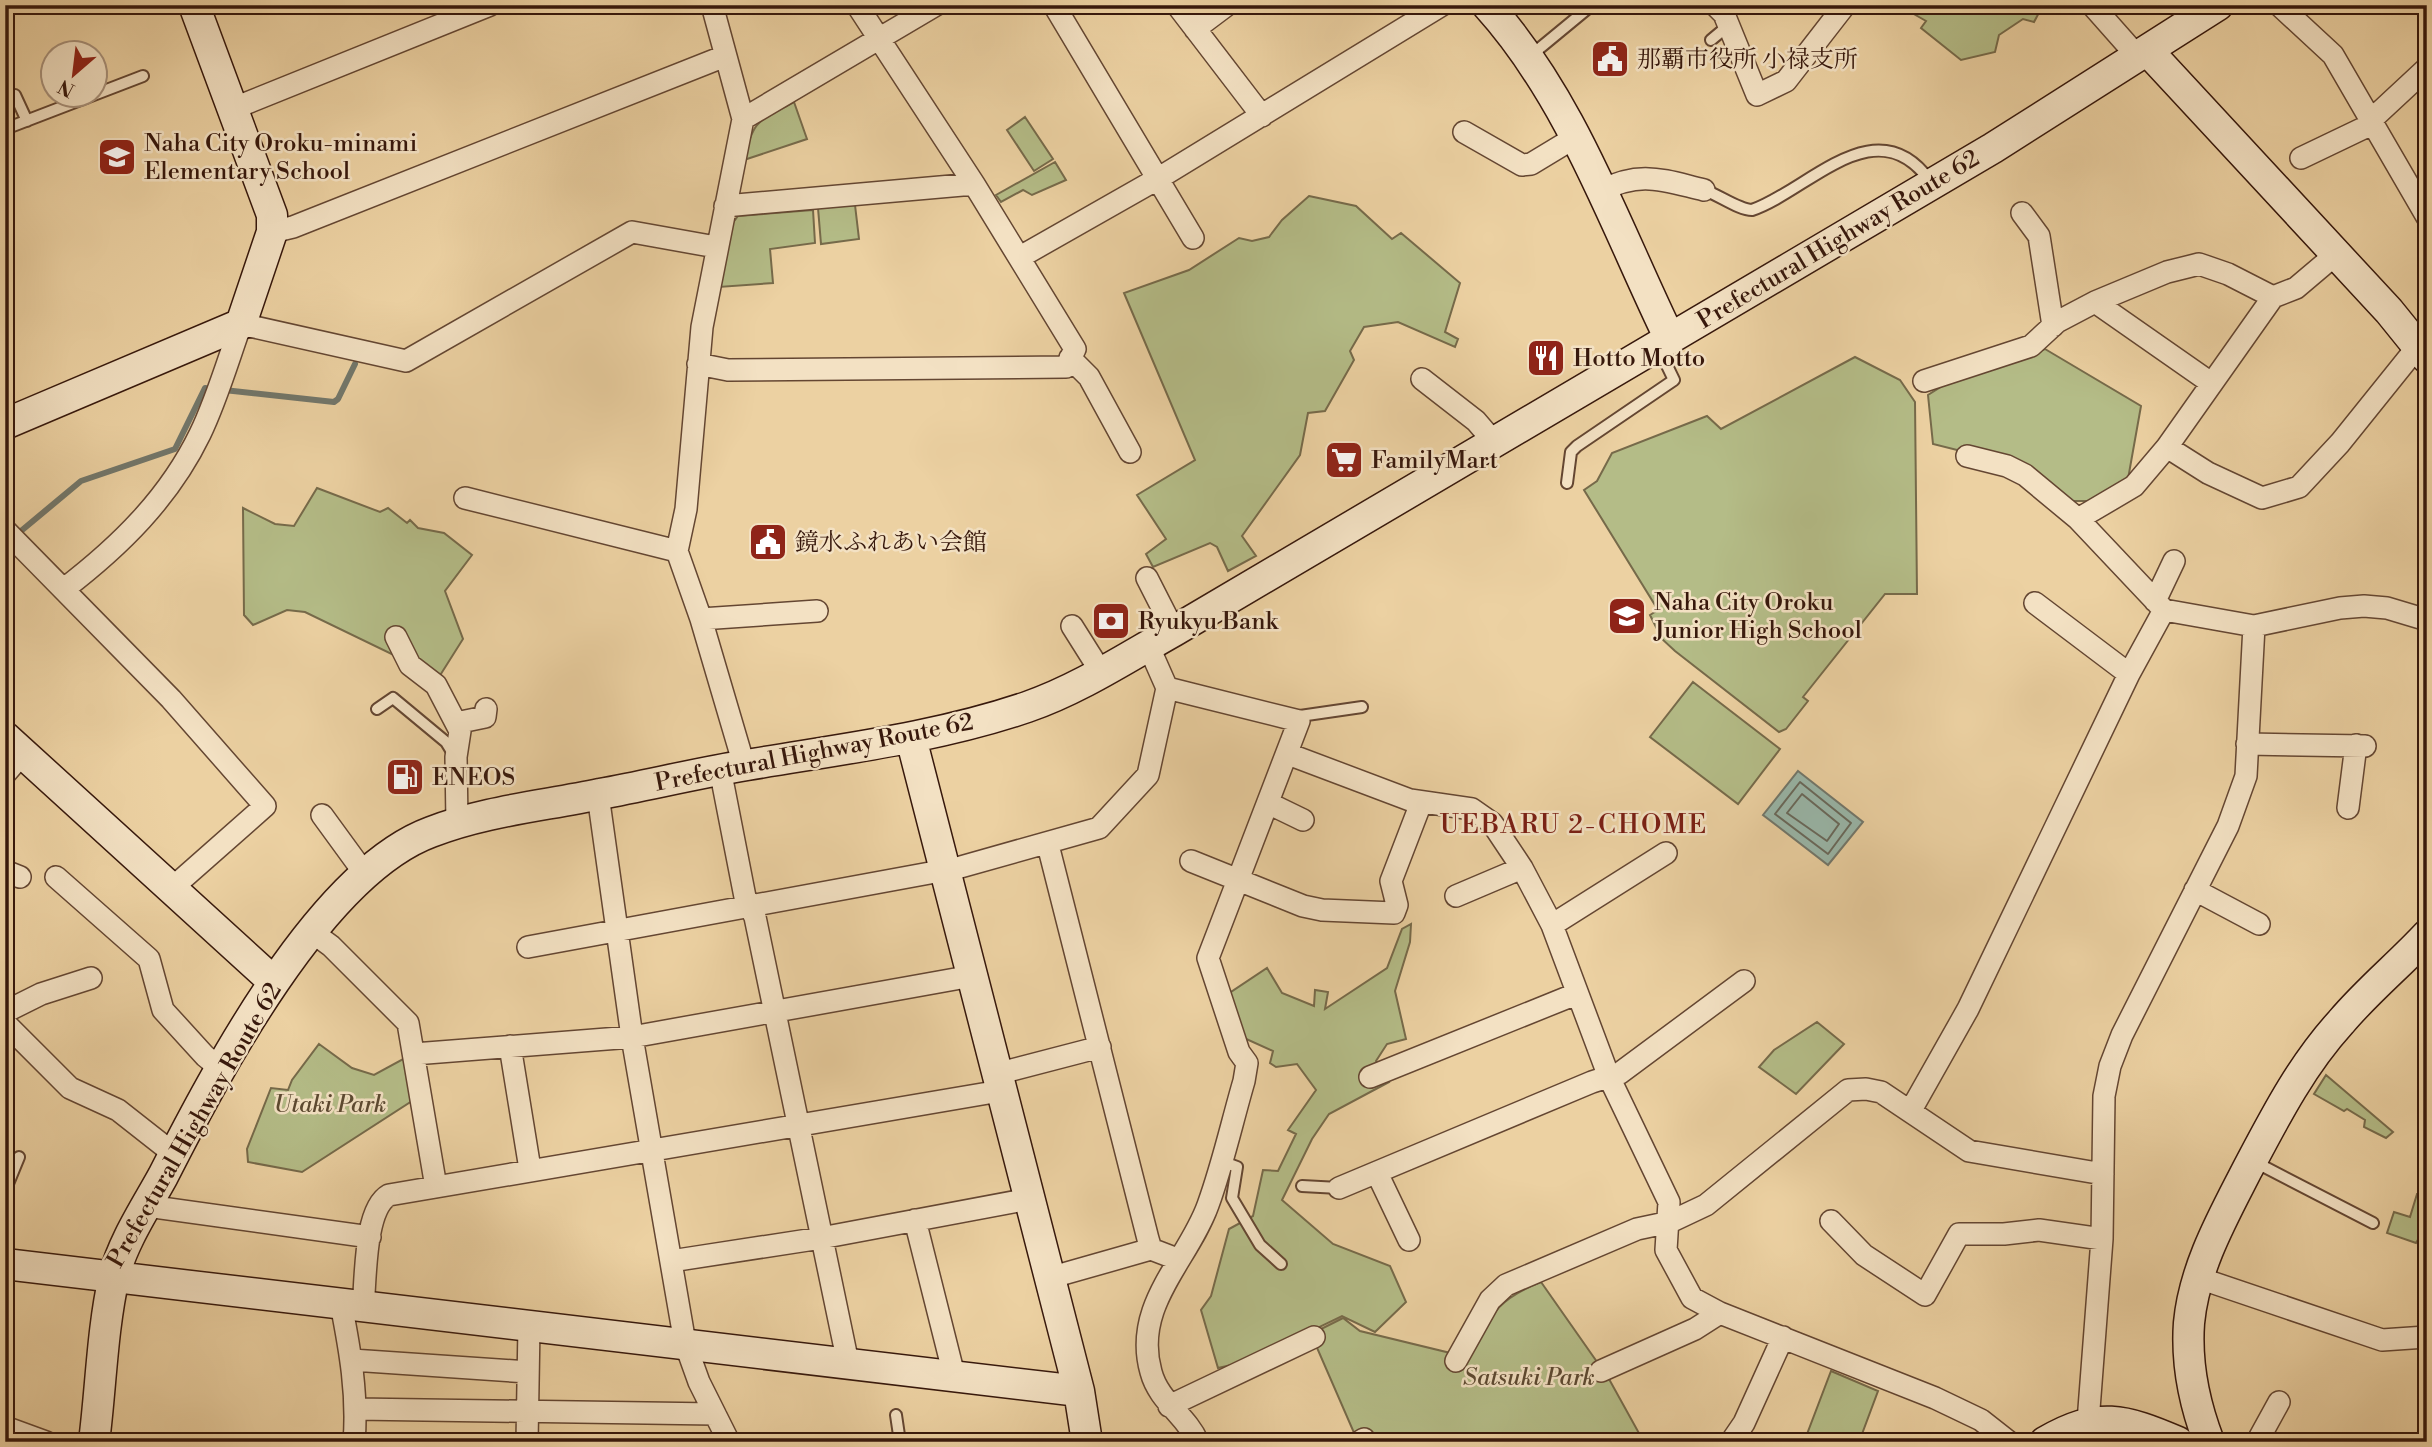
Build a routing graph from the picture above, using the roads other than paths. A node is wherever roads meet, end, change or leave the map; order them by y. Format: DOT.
graph roads {
  1 [pos="194,5"];
  2 [pos="490,5"];
  3 [pos="712,5"];
  4 [pos="857,5"];
  5 [pos="936,5"];
  6 [pos="1054,5"];
  7 [pos="1177,5"];
  8 [pos="1227,5"];
  9 [pos="1442,5"];
  10 [pos="1487,5"];
  11 [pos="1592,5"];
  12 [pos="1715,5"];
  13 [pos="1844,5"];
  14 [pos="2092,5"];
  15 [pos="2218,5"];
  16 [pos="2279,5"];
  17 [pos="1729,25"];
  18 [pos="1195,29"];
  19 [pos="880,40"];
  20 [pos="1711,40"];
  21 [pos="2143,55"];
  22 [pos="725,56"];
  23 [pos="1529,57"];
  24 [pos="2427,68"];
  25 [pos="143,76"];
  26 [pos="15,95"];
  27 [pos="232,109"];
  28 [pos="1262,116"];
  29 [pos="743,119"];
  30 [pos="27,121"];
  31 [pos="2371,122"];
  32 [pos="5,129"];
  33 [pos="1464,132"];
  34 [pos="1574,138"];
  35 [pos="2301,158"];
  36 [pos="1159,178"];
  37 [pos="974,184"];
  38 [pos="1932,184"];
  39 [pos="1704,190"];
  40 [pos="1600,191"];
  41 [pos="724,206"];
  42 [pos="2022,213"];
  43 [pos="2427,217"];
  44 [pos="272,232"];
  45 [pos="1193,239"];
  46 [pos="716,247"];
  47 [pos="2335,255"];
  48 [pos="1020,257"];
  49 [pos="2273,297"];
  50 [pos="2095,302"];
  51 [pos="241,324"];
  52 [pos="2053,326"];
  53 [pos="1664,343"];
  54 [pos="2424,350"];
  55 [pos="1070,358"];
  56 [pos="698,364"];
  57 [pos="1422,379"];
  58 [pos="1924,381"];
  59 [pos="2211,383"];
  60 [pos="5,424"];
  61 [pos="1494,442"];
  62 [pos="2167,447"];
  63 [pos="1130,452"];
  64 [pos="1967,456"];
  65 [pos="1567,483"];
  66 [pos="465,498"];
  67 [pos="2078,519"];
  68 [pos="5,530"];
  69 [pos="677,551"];
  70 [pos="2174,561"];
  71 [pos="1147,578"];
  72 [pos="64,589"];
  73 [pos="2035,603"];
  74 [pos="2159,605"];
  75 [pos="817,611"];
  76 [pos="701,619"];
  77 [pos="2427,620"];
  78 [pos="1072,626"];
  79 [pos="2253,626"];
  80 [pos="396,637"];
  81 [pos="1161,638"];
  82 [pos="1101,672"];
  83 [pos="2129,674"];
  84 [pos="1167,688"];
  85 [pos="1362,707"];
  86 [pos="377,709"];
  87 [pos="486,709"];
  88 [pos="1287,718"];
  89 [pos="456,723"];
  90 [pos="911,738"];
  91 [pos="2248,744"];
  92 [pos="11,754"];
  93 [pos="1288,754"];
  94 [pos="456,757"];
  95 [pos="732,767"];
  96 [pos="598,795"];
  97 [pos="1268,803"];
  98 [pos="1421,803"];
  99 [pos="2348,808"];
  100 [pos="322,814"];
  101 [pos="1303,820"];
  102 [pos="457,823"];
  103 [pos="1048,845"];
  104 [pos="1666,853"];
  105 [pos="1191,861"];
  106 [pos="1522,868"];
  107 [pos="944,870"];
  108 [pos="365,874"];
  109 [pos="56,877"];
  110 [pos="1238,879"];
  111 [pos="172,889"];
  112 [pos="2195,890"];
  113 [pos="1456,896"];
  114 [pos="751,906"];
  115 [pos="2259,924"];
  116 [pos="1552,925"];
  117 [pos="616,929"];
  118 [pos="312,932"];
  119 [pos="2427,935"];
  120 [pos="528,947"];
  121 [pos="972,976"];
  122 [pos="91,978"];
  123 [pos="1744,981"];
  124 [pos="274,982"];
  125 [pos="1576,994"];
  126 [pos="774,1011"];
  127 [pos="5,1012"];
  128 [pos="5,1023"];
  129 [pos="632,1037"];
  130 [pos="510,1046"];
  131 [pos="1100,1047"];
  132 [pos="414,1054"];
  133 [pos="221,1069"];
  134 [pos="1370,1077"];
  135 [pos="1609,1077"];
  136 [pos="998,1083"];
  137 [pos="1911,1110"];
  138 [pos="797,1125"];
  139 [pos="651,1149"];
  140 [pos="174,1154"];
  141 [pos="19,1157"];
  142 [pos="1221,1161"];
  143 [pos="2252,1161"];
  144 [pos="530,1169"];
  145 [pos="1377,1173"];
  146 [pos="2103,1174"];
  147 [pos="1302,1186"];
  148 [pos="436,1187"];
  149 [pos="1339,1188"];
  150 [pos="5,1191"];
  151 [pos="1029,1199"];
  152 [pos="147,1206"];
  153 [pos="915,1220"];
  154 [pos="1830,1221"];
  155 [pos="1670,1222"];
  156 [pos="2373,1223"];
  157 [pos="370,1237"];
  158 [pos="821,1238"];
  159 [pos="2102,1239"];
  160 [pos="1409,1240"];
  161 [pos="1152,1248"];
  162 [pos="1177,1259"];
  163 [pos="671,1261"];
  164 [pos="5,1264"];
  165 [pos="1281,1264"];
  166 [pos="114,1275"];
  167 [pos="1049,1278"];
  168 [pos="2199,1278"];
  169 [pos="352,1305"];
  170 [pos="1720,1312"];
  171 [pos="529,1326"];
  172 [pos="1314,1337"];
  173 [pos="1783,1337"];
  174 [pos="2426,1337"];
  175 [pos="685,1343"];
  176 [pos="352,1360"];
  177 [pos="1456,1360"];
  178 [pos="848,1363"];
  179 [pos="1601,1371"];
  180 [pos="528,1372"];
  181 [pos="954,1375"];
  182 [pos="1079,1391"];
  183 [pos="2279,1402"];
  184 [pos="1169,1406"];
  185 [pos="356,1409"];
  186 [pos="527,1413"];
  187 [pos="715,1414"];
  188 [pos="896,1415"];
  189 [pos="2088,1422"];
  190 [pos="5,1427"];
  191 [pos="2158,1438"];
  192 [pos="46,1442"];
  193 [pos="94,1442"];
  194 [pos="354,1442"];
  195 [pos="527,1442"];
  196 [pos="729,1442"];
  197 [pos="900,1442"];
  198 [pos="1087,1442"];
  199 [pos="1198,1442"];
  200 [pos="1731,1442"];
  201 [pos="2009,1442"];
  202 [pos="2045,1442"];
  203 [pos="2210,1442"];
  204 [pos="2257,1442"];
  1 -- 27 [label="street"];
  2 -- 27 [label="street"];
  3 -- 22 [label="street"];
  4 -- 19 [label="street"];
  5 -- 19 [label="street"];
  6 -- 36 [label="street"];
  7 -- 18 [label="street"];
  8 -- 18 [label="street"];
  9 -- 28 [label="street"];
  10 -- 23 [label="street"];
  11 -- 23 [label="lane"];
  12 -- 17 [label="street"];
  13 -- 17 [label="street"];
  14 -- 21 [label="street"];
  15 -- 21 [label="street, Prefectural Highway Route 62"];
  16 -- 31 [label="street"];
  17 -- 20 [label="lane"];
  18 -- 28 [label="street"];
  19 -- 29 [label="street"];
  19 -- 37 [label="street"];
  21 -- 38 [label="street, Prefectural Highway Route 62"];
  21 -- 47 [label="street"];
  22 -- 29 [label="street"];
  22 -- 44 [label="street"];
  23 -- 34 [label="street"];
  24 -- 31 [label="street"];
  25 -- 30 [label="lane"];
  26 -- 30 [label="lane"];
  27 -- 44 [label="street"];
  28 -- 36 [label="street"];
  29 -- 41 [label="street"];
  30 -- 32 [label="lane"];
  31 -- 35 [label="street"];
  31 -- 43 [label="street"];
  33 -- 34 [label="street"];
  34 -- 40 [label="street"];
  36 -- 45 [label="street"];
  36 -- 48 [label="street"];
  37 -- 41 [label="street"];
  37 -- 48 [label="street"];
  38 -- 39 [label="lane"];
  38 -- 53 [label="street, Prefectural Highway Route 62"];
  39 -- 40 [label="street"];
  40 -- 53 [label="street"];
  41 -- 46 [label="street"];
  42 -- 52 [label="street"];
  44 -- 51 [label="street"];
  46 -- 51 [label="street"];
  46 -- 56 [label="street"];
  47 -- 49 [label="street"];
  47 -- 54 [label="street"];
  48 -- 55 [label="street"];
  49 -- 50 [label="street"];
  49 -- 59 [label="street"];
  50 -- 52 [label="street"];
  50 -- 59 [label="street"];
  51 -- 60 [label="street"];
  51 -- 72 [label="street"];
  52 -- 58 [label="street"];
  53 -- 61 [label="street, Prefectural Highway Route 62"];
  53 -- 65 [label="lane"];
  54 -- 62 [label="street"];
  55 -- 56 [label="street"];
  55 -- 63 [label="street"];
  56 -- 69 [label="street"];
  57 -- 61 [label="street"];
  59 -- 62 [label="street"];
  61 -- 81 [label="street, Prefectural Highway Route 62"];
  62 -- 67 [label="street"];
  64 -- 67 [label="street"];
  66 -- 69 [label="street"];
  67 -- 74 [label="street"];
  68 -- 72 [label="street"];
  69 -- 76 [label="street"];
  70 -- 74 [label="street"];
  71 -- 81 [label="street"];
  72 -- 111 [label="street"];
  73 -- 83 [label="street"];
  74 -- 79 [label="street"];
  74 -- 83 [label="street"];
  75 -- 76 [label="street"];
  76 -- 95 [label="street"];
  77 -- 79 [label="street"];
  78 -- 82 [label="street"];
  79 -- 91 [label="street"];
  80 -- 89 [label="street"];
  81 -- 82 [label="street, Prefectural Highway Route 62"];
  81 -- 84 [label="street"];
  82 -- 90 [label="street, Prefectural Highway Route 62"];
  83 -- 137 [label="street"];
  84 -- 88 [label="street"];
  84 -- 103 [label="street"];
  85 -- 88 [label="lane"];
  86 -- 94 [label="lane"];
  87 -- 89 [label="street"];
  88 -- 93 [label="street"];
  89 -- 94 [label="street"];
  90 -- 95 [label="street, Prefectural Highway Route 62"];
  90 -- 107 [label="street"];
  91 -- 99 [label="street"];
  91 -- 112 [label="street"];
  92 -- 111 [label="street"];
  93 -- 97 [label="street"];
  93 -- 98 [label="street"];
  94 -- 102 [label="street"];
  95 -- 96 [label="street, Prefectural Highway Route 62"];
  95 -- 114 [label="street"];
  96 -- 102 [label="street, Prefectural Highway Route 62"];
  96 -- 117 [label="street"];
  97 -- 101 [label="street"];
  97 -- 110 [label="street"];
  98 -- 106 [label="street"];
  98 -- 110 [label="street"];
  100 -- 108 [label="street"];
  102 -- 108 [label="street, Prefectural Highway Route 62"];
  103 -- 107 [label="street"];
  103 -- 131 [label="street"];
  104 -- 116 [label="street"];
  105 -- 110 [label="street"];
  106 -- 113 [label="street"];
  106 -- 116 [label="street"];
  107 -- 114 [label="street"];
  107 -- 121 [label="street"];
  108 -- 118 [label="street, Prefectural Highway Route 62"];
  109 -- 133 [label="street"];
  110 -- 142 [label="street"];
  111 -- 124 [label="street"];
  112 -- 115 [label="street"];
  112 -- 146 [label="street"];
  114 -- 117 [label="street"];
  114 -- 126 [label="street"];
  116 -- 125 [label="street"];
  117 -- 120 [label="street"];
  117 -- 129 [label="street"];
  118 -- 124 [label="street, Prefectural Highway Route 62"];
  118 -- 132 [label="street"];
  119 -- 143 [label="street"];
  121 -- 126 [label="street"];
  121 -- 136 [label="street"];
  122 -- 127 [label="street"];
  123 -- 135 [label="street"];
  124 -- 133 [label="street, Prefectural Highway Route 62"];
  125 -- 134 [label="street"];
  125 -- 135 [label="street"];
  126 -- 129 [label="street"];
  126 -- 138 [label="street"];
  128 -- 140 [label="street"];
  129 -- 130 [label="street"];
  129 -- 139 [label="street"];
  130 -- 132 [label="street"];
  130 -- 144 [label="street"];
  131 -- 136 [label="street"];
  131 -- 161 [label="street"];
  132 -- 148 [label="street"];
  133 -- 140 [label="street, Prefectural Highway Route 62"];
  135 -- 145 [label="street"];
  135 -- 155 [label="street"];
  136 -- 138 [label="street"];
  136 -- 151 [label="street"];
  137 -- 146 [label="street"];
  137 -- 155 [label="street"];
  138 -- 139 [label="street"];
  138 -- 158 [label="street"];
  139 -- 144 [label="street"];
  139 -- 163 [label="street"];
  140 -- 152 [label="street, Prefectural Highway Route 62"];
  141 -- 150 [label="lane"];
  142 -- 162 [label="street"];
  142 -- 165 [label="lane"];
  143 -- 156 [label="lane"];
  143 -- 168 [label="street"];
  144 -- 148 [label="street"];
  145 -- 149 [label="street"];
  145 -- 160 [label="street"];
  146 -- 159 [label="street"];
  147 -- 149 [label="lane"];
  148 -- 157 [label="street"];
  151 -- 153 [label="street"];
  151 -- 167 [label="street"];
  152 -- 157 [label="street"];
  152 -- 166 [label="street, Prefectural Highway Route 62"];
  153 -- 158 [label="street"];
  153 -- 181 [label="street"];
  154 -- 159 [label="street"];
  155 -- 170 [label="street"];
  155 -- 177 [label="street"];
  157 -- 169 [label="street"];
  158 -- 163 [label="street"];
  158 -- 178 [label="street"];
  159 -- 189 [label="street"];
  161 -- 162 [label="street"];
  161 -- 167 [label="street"];
  162 -- 184 [label="street"];
  163 -- 175 [label="street"];
  164 -- 166 [label="street, Prefectural Highway Route 62"];
  166 -- 169 [label="street"];
  166 -- 193 [label="street"];
  167 -- 182 [label="street"];
  168 -- 174 [label="street"];
  168 -- 203 [label="street"];
  169 -- 171 [label="street"];
  169 -- 176 [label="street"];
  170 -- 173 [label="street"];
  170 -- 179 [label="street"];
  171 -- 175 [label="street"];
  171 -- 180 [label="street"];
  172 -- 184 [label="street"];
  173 -- 200 [label="street"];
  173 -- 201 [label="street"];
  175 -- 178 [label="street"];
  175 -- 187 [label="street"];
  176 -- 180 [label="street"];
  176 -- 185 [label="street"];
  178 -- 181 [label="street"];
  180 -- 186 [label="street"];
  181 -- 182 [label="street"];
  182 -- 198 [label="street"];
  183 -- 204 [label="street"];
  184 -- 199 [label="street"];
  185 -- 186 [label="street"];
  185 -- 194 [label="street"];
  186 -- 187 [label="street"];
  186 -- 195 [label="street"];
  187 -- 196 [label="street"];
  188 -- 197 [label="lane"];
  189 -- 191 [label="street"];
  189 -- 202 [label="street"];
  190 -- 192 [label="street"];
}
